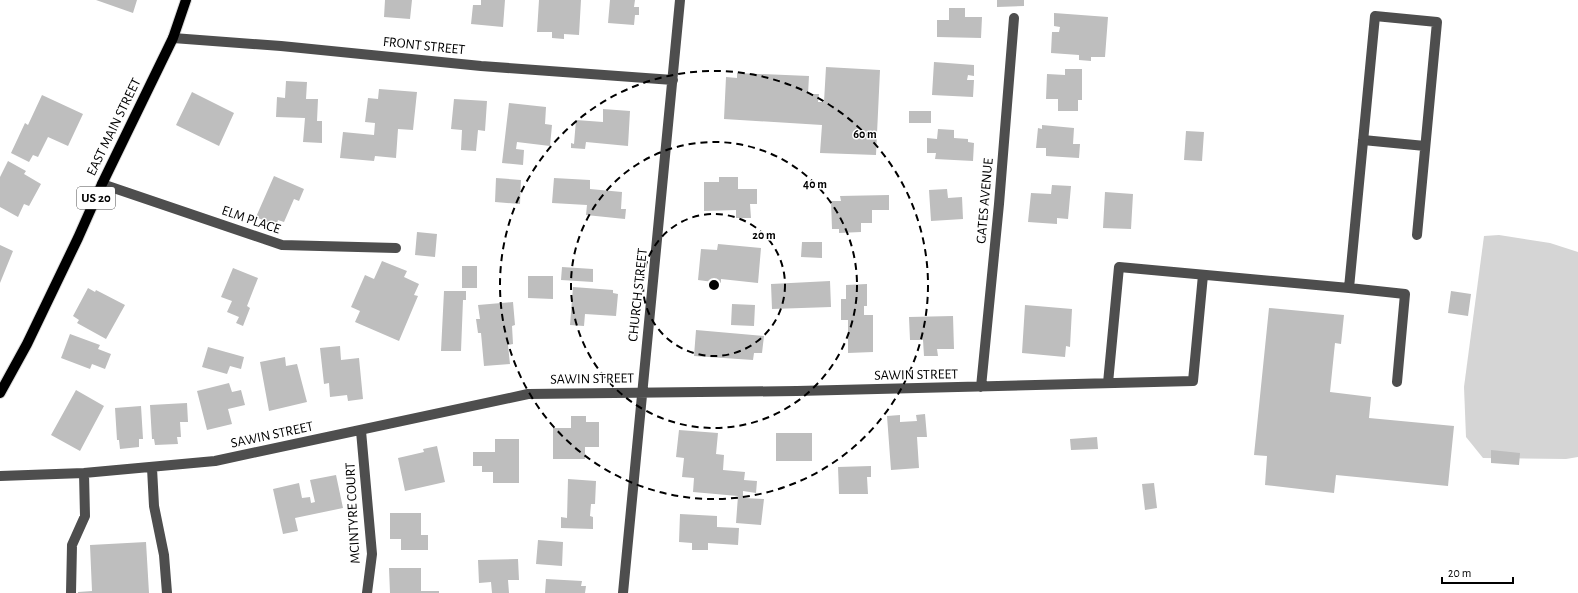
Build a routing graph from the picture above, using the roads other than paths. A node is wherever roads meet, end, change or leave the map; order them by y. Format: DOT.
graph roads {
  1 [pos="186,0"];
  2 [pos="680,0"];
  3 [pos="1014,18"];
  4 [pos="173,38"];
  5 [pos="673,80"];
  6 [pos="1363,140"];
  7 [pos="1425,146"];
  8 [pos="102,184"];
  9 [pos="1417,235"];
  10 [pos="396,248"];
  11 [pos="1203,275"];
  12 [pos="1349,288"];
  13 [pos="1397,382"];
  14 [pos="1108,383"];
  15 [pos="981,387"];
  16 [pos="642,392"];
  17 [pos="0,393"];
  18 [pos="361,431"];
  19 [pos="152,468"];
  20 [pos="84,473"];
  21 [pos="0,476"];
  22 [pos="71,593"];
  23 [pos="167,593"];
  24 [pos="367,593"];
  25 [pos="623,593"];
  1 -- 4 [label="main road, EAST MAIN STREET / US 20"];
  2 -- 5 [label="street, CHURCH STREET"];
  3 -- 15 [label="street, GATES AVENUE"];
  4 -- 5 [label="street, FRONT STREET"];
  4 -- 8 [label="main road, EAST MAIN STREET / US 20"];
  5 -- 16 [label="street, CHURCH STREET"];
  6 -- 7 [label="street"];
  6 -- 7 [label="street"];
  6 -- 12 [label="street"];
  7 -- 9 [label="street"];
  8 -- 10 [label="street, ELM PLACE"];
  8 -- 17 [label="main road, EAST MAIN STREET / US 20"];
  11 -- 12 [label="street"];
  11 -- 14 [label="street, SAWIN STREET"];
  11 -- 14 [label="street"];
  12 -- 13 [label="street"];
  14 -- 15 [label="street, SAWIN STREET"];
  15 -- 16 [label="street, SAWIN STREET"];
  16 -- 18 [label="street, SAWIN STREET"];
  16 -- 25 [label="street, CHURCH STREET"];
  18 -- 19 [label="street, SAWIN STREET"];
  18 -- 24 [label="street, MCINTYRE COURT"];
  19 -- 20 [label="street, SAWIN STREET"];
  19 -- 23 [label="street"];
  20 -- 21 [label="street, SAWIN STREET"];
  20 -- 22 [label="street"];
}
